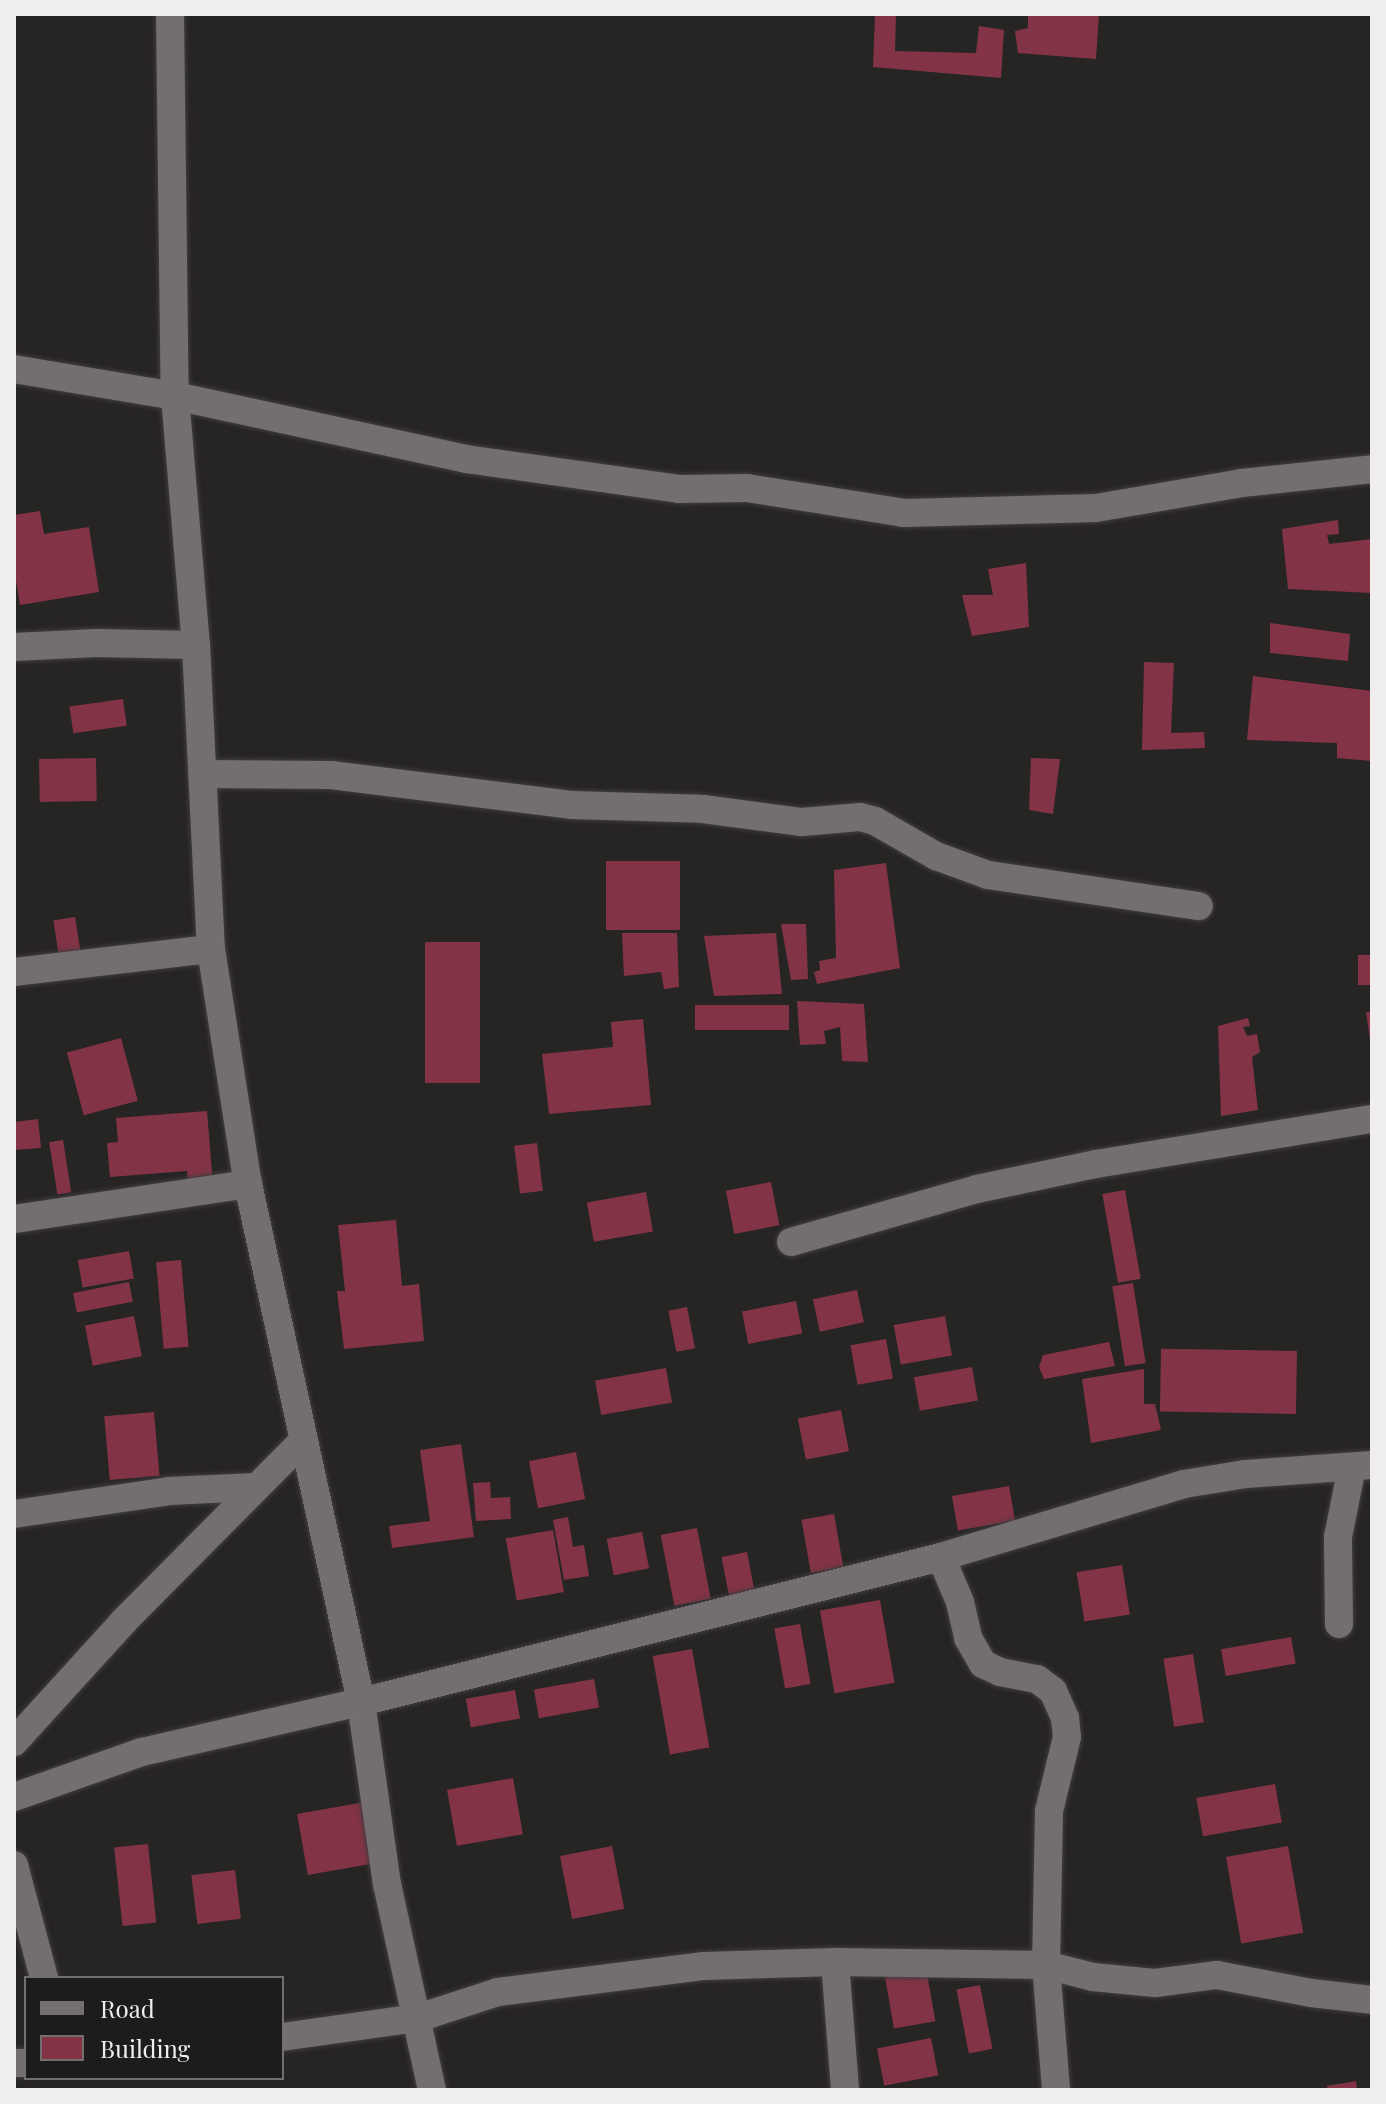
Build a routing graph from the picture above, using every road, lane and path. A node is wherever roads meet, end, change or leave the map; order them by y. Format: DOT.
graph roads {
  1 [pos="170,14"];
  2 [pos="14,369"];
  3 [pos="175,396"];
  4 [pos="1372,469"];
  5 [pos="196,645"];
  6 [pos="14,647"];
  7 [pos="204,774"];
  8 [pos="1199,906"];
  9 [pos="211,949"];
  10 [pos="14,972"];
  11 [pos="1372,1119"];
  12 [pos="248,1184"];
  13 [pos="14,1219"];
  14 [pos="791,1242"];
  15 [pos="303,1441"];
  16 [pos="1362,1466"];
  17 [pos="256,1487"];
  18 [pos="14,1514"];
  19 [pos="941,1557"];
  20 [pos="1339,1624"];
  21 [pos="361,1702"];
  22 [pos="14,1742"];
  23 [pos="14,1797"];
  24 [pos="14,1865"];
  25 [pos="835,1962"];
  26 [pos="1046,1965"];
  27 [pos="43,1976"];
  28 [pos="1372,2000"];
  29 [pos="418,2018"];
  30 [pos="284,2037"];
  31 [pos="432,2090"];
  32 [pos="845,2090"];
  33 [pos="1056,2090"];
  1 -- 3 [label="street"];
  2 -- 3 [label="street"];
  3 -- 4 [label="street"];
  3 -- 5 [label="street"];
  5 -- 6 [label="street"];
  5 -- 7 [label="street"];
  7 -- 8 [label="street"];
  7 -- 9 [label="street"];
  9 -- 10 [label="street"];
  9 -- 12 [label="street"];
  11 -- 14 [label="street"];
  12 -- 13 [label="street"];
  12 -- 15 [label="street"];
  15 -- 17 [label="street"];
  15 -- 21 [label="street"];
  16 -- 19 [label="street"];
  16 -- 20 [label="street"];
  17 -- 18 [label="street"];
  17 -- 22 [label="street"];
  19 -- 21 [label="street"];
  19 -- 26 [label="street"];
  21 -- 23 [label="street"];
  21 -- 29 [label="street"];
  24 -- 27 [label="street"];
  25 -- 26 [label="street"];
  25 -- 29 [label="street"];
  25 -- 32 [label="street"];
  26 -- 28 [label="street"];
  26 -- 33 [label="street"];
  29 -- 30 [label="street"];
  29 -- 31 [label="street"];
}
